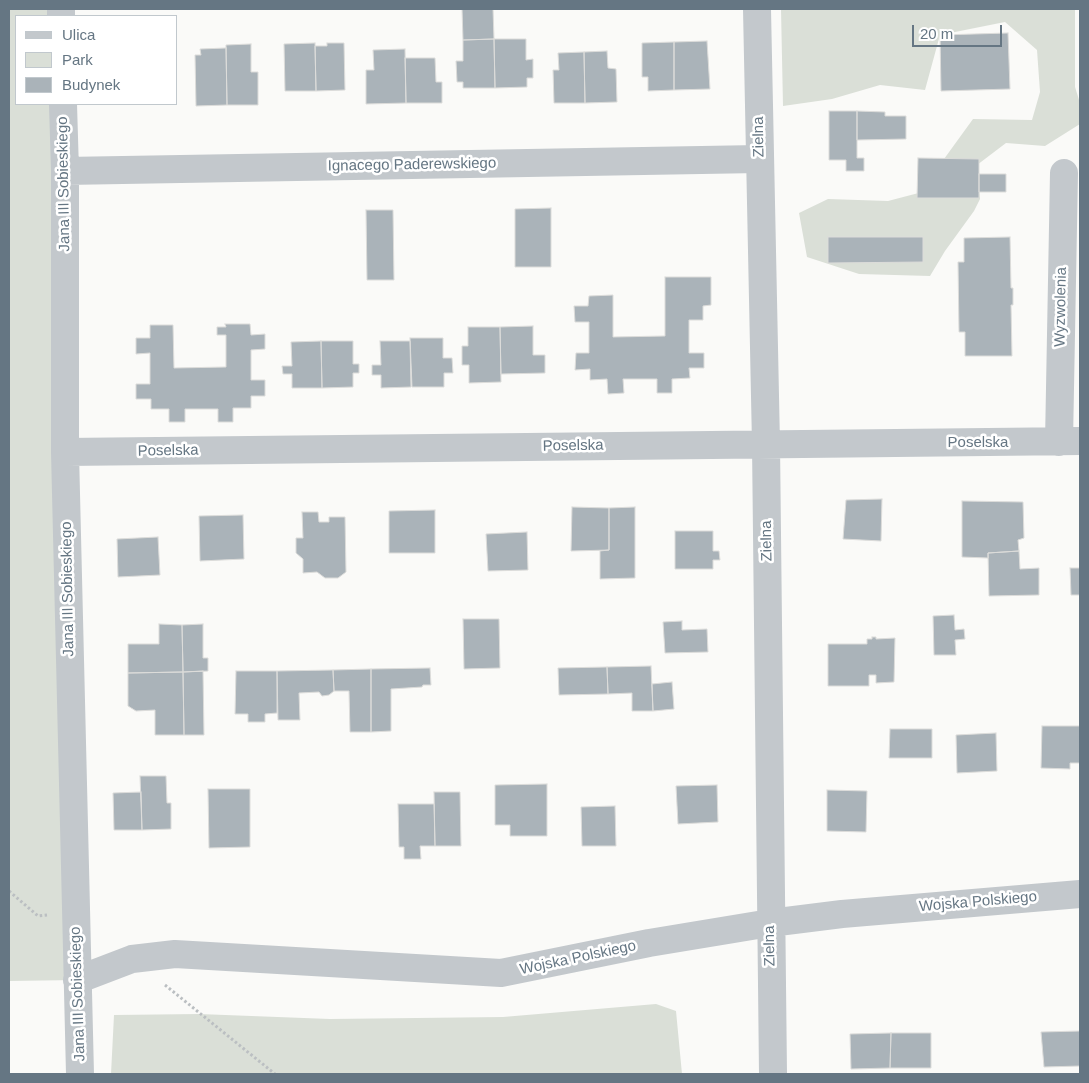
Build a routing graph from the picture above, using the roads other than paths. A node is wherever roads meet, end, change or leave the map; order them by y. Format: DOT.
graph roads {
  1 [pos="757,9"];
  2 [pos="64,105"];
  3 [pos="759,159"];
  4 [pos="65,171"];
  5 [pos="1064,172"];
  6 [pos="1069,442"];
  7 [pos="766,444"];
  8 [pos="65,452"];
  9 [pos="1080,894"];
  10 [pos="770,923"];
  11 [pos="77,980"];
  12 [pos="80,1074"];
  13 [pos="773,1074"];
  1 -- 3 [label="street, Zielna"];
  2 -- 4 [label="street, Jana III Sobieskiego"];
  3 -- 4 [label="street, Ignacego Paderewskiego"];
  3 -- 7 [label="street, Zielna"];
  4 -- 8 [label="street, Jana III Sobieskiego"];
  5 -- 6 [label="street, Wyzwolenia"];
  6 -- 7 [label="street, Poselska"];
  7 -- 8 [label="street, Poselska"];
  7 -- 10 [label="street, Zielna"];
  8 -- 11 [label="street, Jana III Sobieskiego"];
  9 -- 10 [label="street, Wojska Polskiego"];
  10 -- 11 [label="street, Wojska Polskiego"];
  10 -- 13 [label="street, Zielna"];
  11 -- 12 [label="street, Jana III Sobieskiego"];
}
